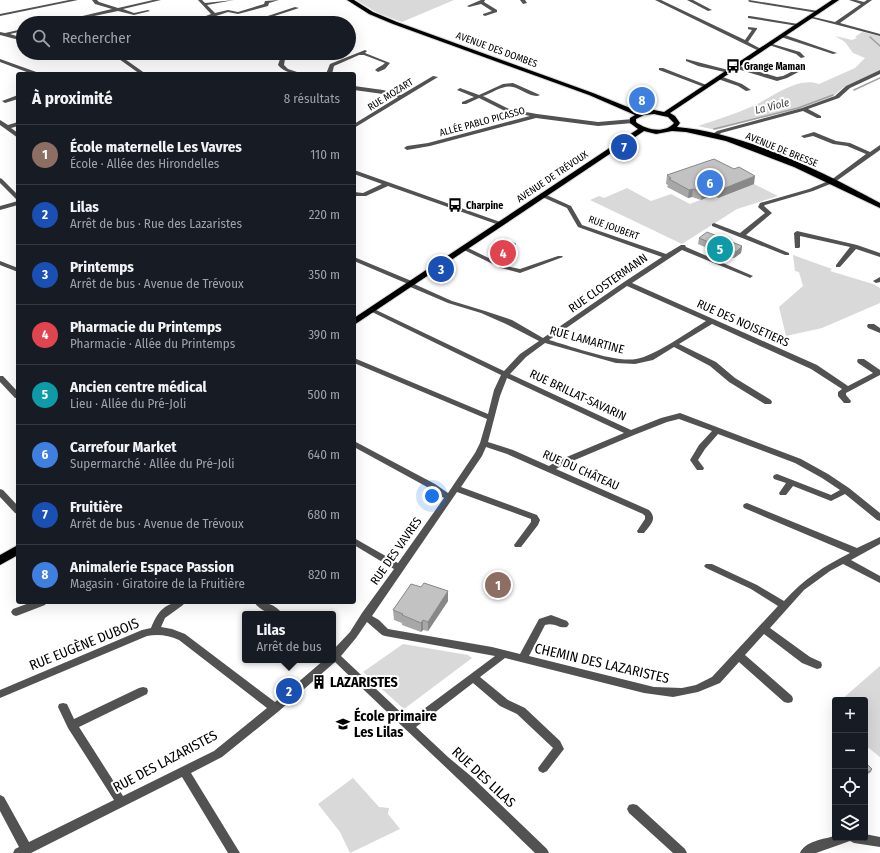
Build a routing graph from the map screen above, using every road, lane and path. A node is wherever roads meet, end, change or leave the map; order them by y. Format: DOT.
graph roads {
  1 [pos="76,0"];
  2 [pos="94,0"];
  3 [pos="159,0"];
  4 [pos="200,0"];
  5 [pos="232,0"];
  6 [pos="277,0"];
  7 [pos="350,0"];
  8 [pos="657,0"];
  9 [pos="689,0"];
  10 [pos="836,0"];
  11 [pos="839,0"];
  12 [pos="851,0"];
  13 [pos="870,0"];
  14 [pos="482,1"];
  15 [pos="750,1"];
  16 [pos="204,4"];
  17 [pos="865,4"];
  18 [pos="469,6"];
  19 [pos="297,8"];
  20 [pos="115,10"];
  21 [pos="710,10"];
  22 [pos="148,11"];
  23 [pos="818,12"];
  24 [pos="0,15"];
  25 [pos="214,15"];
  26 [pos="485,15"];
  27 [pos="87,16"];
  28 [pos="211,16"];
  29 [pos="271,16"];
  30 [pos="750,17"];
  31 [pos="810,17"];
  32 [pos="836,24"];
  33 [pos="798,25"];
  34 [pos="750,28"];
  35 [pos="16,32"];
  36 [pos="0,33"];
  37 [pos="6,34"];
  38 [pos="880,35"];
  39 [pos="783,36"];
  40 [pos="16,38"];
  41 [pos="746,42"];
  42 [pos="771,44"];
  43 [pos="761,50"];
  44 [pos="366,51"];
  45 [pos="835,53"];
  46 [pos="358,54"];
  47 [pos="803,57"];
  48 [pos="0,60"];
  49 [pos="123,60"];
  50 [pos="282,60"];
  51 [pos="344,60"];
  52 [pos="688,60"];
  53 [pos="736,67"];
  54 [pos="803,68"];
  55 [pos="661,69"];
  56 [pos="378,70"];
  57 [pos="729,71"];
  58 [pos="32,72"];
  59 [pos="140,72"];
  60 [pos="293,72"];
  61 [pos="330,72"];
  62 [pos="880,72"];
  63 [pos="435,77"];
  64 [pos="720,78"];
  65 [pos="706,86"];
  66 [pos="356,88"];
  67 [pos="460,90"];
  68 [pos="748,90"];
  69 [pos="537,95"];
  70 [pos="478,96"];
  71 [pos="402,97"];
  72 [pos="16,98"];
  73 [pos="5,101"];
  74 [pos="464,103"];
  75 [pos="804,109"];
  76 [pos="639,114"];
  77 [pos="666,114"];
  78 [pos="537,116"];
  79 [pos="819,117"];
  80 [pos="633,120"];
  81 [pos="0,122"];
  82 [pos="677,123"];
  83 [pos="16,125"];
  84 [pos="356,125"];
  85 [pos="7,128"];
  86 [pos="643,129"];
  87 [pos="670,129"];
  88 [pos="716,134"];
  89 [pos="16,135"];
  90 [pos="804,136"];
  91 [pos="880,147"];
  92 [pos="407,148"];
  93 [pos="870,154"];
  94 [pos="356,173"];
  95 [pos="835,179"];
  96 [pos="0,180"];
  97 [pos="387,184"];
  98 [pos="356,194"];
  99 [pos="542,195"];
  100 [pos="16,196"];
  101 [pos="880,202"];
  102 [pos="16,204"];
  103 [pos="880,206"];
  104 [pos="0,208"];
  105 [pos="501,224"];
  106 [pos="714,226"];
  107 [pos="741,236"];
  108 [pos="855,246"];
  109 [pos="797,247"];
  110 [pos="464,248"];
  111 [pos="787,254"];
  112 [pos="880,255"];
  113 [pos="666,256"];
  114 [pos="560,257"];
  115 [pos="356,260"];
  116 [pos="0,263"];
  117 [pos="838,266"];
  118 [pos="16,269"];
  119 [pos="750,276"];
  120 [pos="411,284"];
  121 [pos="626,284"];
  122 [pos="372,310"];
  123 [pos="356,321"];
  124 [pos="712,322"];
  125 [pos="871,326"];
  126 [pos="880,331"];
  127 [pos="544,341"];
  128 [pos="674,344"];
  129 [pos="356,361"];
  130 [pos="861,361"];
  131 [pos="879,372"];
  132 [pos="506,375"];
  133 [pos="0,378"];
  134 [pos="3,386"];
  135 [pos="847,389"];
  136 [pos="16,395"];
  137 [pos="847,401"];
  138 [pos="768,402"];
  139 [pos="490,418"];
  140 [pos="717,430"];
  141 [pos="631,433"];
  142 [pos="484,443"];
  143 [pos="356,445"];
  144 [pos="700,468"];
  145 [pos="549,470"];
  146 [pos="777,477"];
  147 [pos="790,482"];
  148 [pos="455,488"];
  149 [pos="846,490"];
  150 [pos="0,492"];
  151 [pos="783,493"];
  152 [pos="448,497"];
  153 [pos="747,506"];
  154 [pos="16,509"];
  155 [pos="880,518"];
  156 [pos="641,531"];
  157 [pos="880,540"];
  158 [pos="356,541"];
  159 [pos="518,544"];
  160 [pos="16,549"];
  161 [pos="857,552"];
  162 [pos="843,560"];
  163 [pos="0,561"];
  164 [pos="709,566"];
  165 [pos="399,568"];
  166 [pos="880,580"];
  167 [pos="37,604"];
  168 [pos="177,604"];
  169 [pos="262,604"];
  170 [pos="785,606"];
  171 [pos="272,611"];
  172 [pos="16,612"];
  173 [pos="365,616"];
  174 [pos="564,624"];
  175 [pos="764,629"];
  176 [pos="155,630"];
  177 [pos="336,654"];
  178 [pos="504,654"];
  179 [pos="739,656"];
  180 [pos="522,659"];
  181 [pos="336,660"];
  182 [pos="326,663"];
  183 [pos="817,665"];
  184 [pos="473,677"];
  185 [pos="143,691"];
  186 [pos="0,694"];
  187 [pos="788,699"];
  188 [pos="63,707"];
  189 [pos="275,708"];
  190 [pos="72,725"];
  191 [pos="409,726"];
  192 [pos="543,768"];
  193 [pos="184,771"];
  194 [pos="0,800"];
  195 [pos="121,802"];
  196 [pos="633,809"];
  197 [pos="868,840"];
  198 [pos="835,841"];
  199 [pos="880,842"];
  200 [pos="22,851"];
  201 [pos="231,852"];
  202 [pos="543,853"];
  203 [pos="681,853"];
  204 [pos="806,853"];
  1 -- 24 [label="street"];
  2 -- 20 [label="street"];
  3 -- 20 [label="street"];
  4 -- 16 [label="street"];
  5 -- 16 [label="street"];
  6 -- 25 [label="street"];
  7 -- 76 [label="main road, AVENUE DES DOMBES"];
  8 -- 41 [label="street"];
  9 -- 21 [label="street"];
  10 -- 11 [label="street"];
  10 -- 23 [label="main road"];
  12 -- 17 [label="street"];
  13 -- 17 [label="street"];
  14 -- 18 [label="street"];
  14 -- 26 [label="street"];
  15 -- 23 [label="street"];
  16 -- 25 [label="street"];
  17 -- 32 [label="street"];
  19 -- 29 [label="street"];
  20 -- 22 [label="street"];
  20 -- 27 [label="street"];
  23 -- 31 [label="main road"];
  25 -- 28 [label="street"];
  30 -- 33 [label="street"];
  31 -- 32 [label="street"];
  31 -- 33 [label="main road"];
  32 -- 38 [label="street"];
  33 -- 39 [label="main road"];
  34 -- 41 [label="street"];
  35 -- 37 [label="street"];
  36 -- 37 [label="street"];
  37 -- 40 [label="street"];
  39 -- 42 [label="main road"];
  39 -- 45 [label="street"];
  41 -- 43 [label="street"];
  42 -- 43 [label="main road"];
  42 -- 47 [label="street"];
  43 -- 53 [label="main road"];
  44 -- 46 [label="street"];
  46 -- 56 [label="street"];
  48 -- 58 [label="street"];
  49 -- 59 [label="street"];
  50 -- 60 [label="street"];
  51 -- 61 [label="street"];
  52 -- 57 [label="street"];
  53 -- 54 [label="street"];
  53 -- 57 [label="main road"];
  55 -- 65 [label="street"];
  57 -- 64 [label="main road"];
  62 -- 75 [label="street"];
  63 -- 71 [label="street, RUE MOZART"];
  64 -- 65 [label="main road"];
  64 -- 68 [label="street"];
  65 -- 77 [label="main road"];
  66 -- 71 [label="street"];
  67 -- 70 [label="street"];
  69 -- 70 [label="street"];
  70 -- 74 [label="street"];
  70 -- 78 [label="street"];
  71 -- 84 [label="street, RUE MOZART"];
  72 -- 73 [label="street"];
  75 -- 79 [label="street"];
  75 -- 88 [label="street"];
  76 -- 77 [label="main road"];
  76 -- 80 [label="main road"];
  77 -- 82 [label="main road"];
  78 -- 80 [label="street, ALLÉE PABLO PICASSO"];
  78 -- 92 [label="street, ALLÉE PABLO PICASSO"];
  80 -- 86 [label="main road"];
  81 -- 85 [label="street"];
  82 -- 87 [label="main road"];
  82 -- 88 [label="main road, AVENUE DE BRESSE"];
  83 -- 85 [label="street"];
  85 -- 89 [label="street"];
  86 -- 87 [label="main road, AVENUE DE BRESSE"];
  86 -- 99 [label="main road, AVENUE DE TRÉVOUX"];
  87 -- 88 [label="main road, AVENUE DE BRESSE"];
  88 -- 95 [label="main road, AVENUE DE BRESSE"];
  90 -- 93 [label="street"];
  91 -- 93 [label="street"];
  93 -- 95 [label="street"];
  94 -- 97 [label="street"];
  95 -- 101 [label="main road, AVENUE DE BRESSE"];
  95 -- 103 [label="main road, AVENUE DE BRESSE"];
  95 -- 107 [label="street"];
  96 -- 100 [label="street"];
  97 -- 98 [label="street"];
  97 -- 105 [label="street"];
  99 -- 105 [label="main road, AVENUE DE TRÉVOUX"];
  99 -- 113 [label="street, RUE JOUBERT"];
  102 -- 104 [label="street"];
  105 -- 110 [label="main road, AVENUE DE TRÉVOUX"];
  106 -- 107 [label="street"];
  107 -- 111 [label="street"];
  108 -- 109 [label="street"];
  108 -- 112 [label="street"];
  108 -- 117 [label="street"];
  110 -- 114 [label="street"];
  110 -- 120 [label="main road, AVENUE DE TRÉVOUX"];
  113 -- 119 [label="street, RUE CLOSTERMANN"];
  113 -- 121 [label="street, RUE CLOSTERMANN"];
  115 -- 120 [label="street, RUE LAMARTINE"];
  116 -- 118 [label="street"];
  120 -- 122 [label="main road, AVENUE DE TRÉVOUX"];
  120 -- 127 [label="street, RUE LAMARTINE"];
  121 -- 124 [label="street, RUE DES NOISETIERS"];
  121 -- 127 [label="street, RUE CLOSTERMANN"];
  122 -- 123 [label="main road, AVENUE DE TRÉVOUX"];
  122 -- 132 [label="street, RUE BRILLAT-SAVARIN"];
  124 -- 128 [label="street, RUE LAMARTINE"];
  124 -- 135 [label="street, RUE DES NOISETIERS"];
  125 -- 126 [label="street"];
  127 -- 128 [label="street, RUE LAMARTINE"];
  127 -- 132 [label="street, RUE CLOSTERMANN"];
  128 -- 138 [label="street"];
  129 -- 139 [label="street"];
  130 -- 131 [label="street"];
  131 -- 135 [label="street"];
  132 -- 139 [label="street, RUE CLOSTERMANN"];
  132 -- 141 [label="street, RUE BRILLAT-SAVARIN"];
  133 -- 134 [label="street"];
  134 -- 136 [label="street"];
  135 -- 137 [label="street"];
  139 -- 142 [label="street, RUE DES VAVRES"];
  140 -- 141 [label="street, RUE BRILLAT-SAVARIN"];
  140 -- 144 [label="street"];
  140 -- 149 [label="street, RUE BRILLAT-SAVARIN"];
  141 -- 145 [label="street"];
  142 -- 145 [label="street, RUE DU CHÂTEAU"];
  142 -- 148 [label="street, RUE DES VAVRES"];
  143 -- 152 [label="street"];
  145 -- 156 [label="street, RUE DU CHÂTEAU"];
  146 -- 147 [label="street"];
  147 -- 149 [label="street"];
  147 -- 151 [label="street"];
  148 -- 152 [label="street, RUE DES VAVRES"];
  148 -- 159 [label="street"];
  149 -- 155 [label="street, RUE BRILLAT-SAVARIN"];
  150 -- 154 [label="street"];
  152 -- 165 [label="street, RUE DES VAVRES"];
  153 -- 161 [label="street"];
  157 -- 161 [label="street, CHEMIN DES LAZARISTES"];
  158 -- 165 [label="street"];
  160 -- 163 [label="main road"];
  161 -- 162 [label="street, CHEMIN DES LAZARISTES"];
  162 -- 166 [label="street"];
  162 -- 170 [label="street, CHEMIN DES LAZARISTES"];
  164 -- 170 [label="street"];
  165 -- 173 [label="street, RUE DES VAVRES"];
  167 -- 172 [label="street"];
  168 -- 176 [label="street"];
  169 -- 171 [label="street"];
  170 -- 175 [label="street, CHEMIN DES LAZARISTES"];
  173 -- 177 [label="street, RUE DES VAVRES"];
  173 -- 178 [label="street, CHEMIN DES LAZARISTES"];
  174 -- 180 [label="street"];
  175 -- 179 [label="street, CHEMIN DES LAZARISTES"];
  175 -- 183 [label="street"];
  176 -- 186 [label="street, RUE EUGÈNE DUBOIS"];
  176 -- 189 [label="street, RUE EUGÈNE DUBOIS"];
  178 -- 180 [label="street, CHEMIN DES LAZARISTES"];
  178 -- 184 [label="street"];
  179 -- 180 [label="street, CHEMIN DES LAZARISTES"];
  179 -- 187 [label="street"];
  181 -- 191 [label="street, RUE DES LILAS"];
  182 -- 189 [label="street, RUE DES LAZARISTES"];
  184 -- 191 [label="street"];
  184 -- 192 [label="street"];
  185 -- 190 [label="street"];
  188 -- 190 [label="street"];
  189 -- 193 [label="street, RUE DES LAZARISTES"];
  190 -- 195 [label="street"];
  191 -- 202 [label="street, RUE DES LILAS"];
  193 -- 195 [label="street, RUE DES LAZARISTES"];
  193 -- 201 [label="street"];
  194 -- 200 [label="street"];
  195 -- 200 [label="street, RUE DES LAZARISTES"];
  196 -- 203 [label="street"];
  197 -- 199 [label="street"];
  198 -- 204 [label="street"];
}
